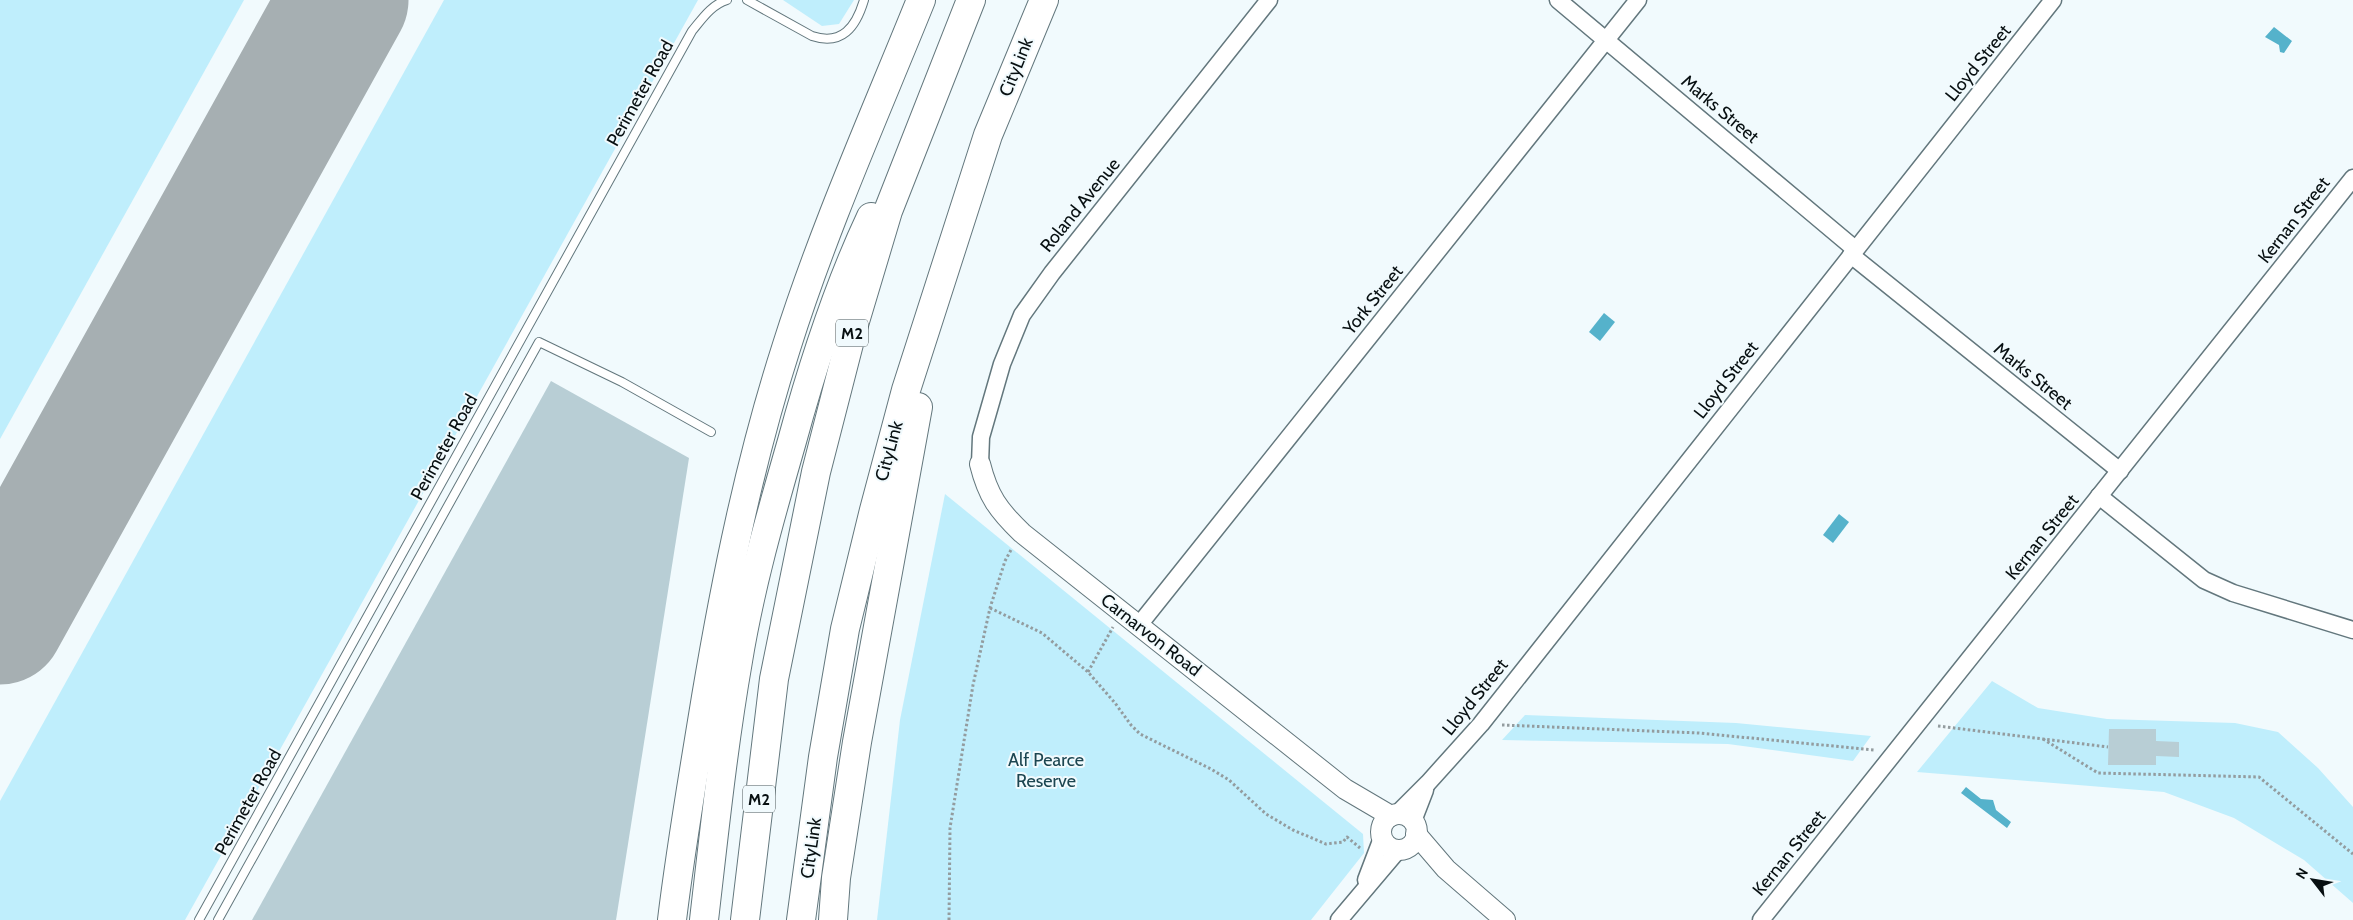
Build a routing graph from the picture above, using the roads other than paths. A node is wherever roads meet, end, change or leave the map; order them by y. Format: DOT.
graph roads {
  1 [pos="726,0"];
  2 [pos="747,0"];
  3 [pos="864,0"];
  4 [pos="921,0"];
  5 [pos="971,0"];
  6 [pos="1044,0"];
  7 [pos="1269,0"];
  8 [pos="1558,0"];
  9 [pos="1638,0"];
  10 [pos="2053,0"];
  11 [pos="1607,39"];
  12 [pos="939,79"];
  13 [pos="2353,178"];
  14 [pos="1853,252"];
  15 [pos="945,266"];
  16 [pos="711,432"];
  17 [pos="980,464"];
  18 [pos="2120,471"];
  19 [pos="2100,496"];
  20 [pos="1139,625"];
  21 [pos="2352,629"];
  22 [pos="1398,831"];
  23 [pos="1363,889"];
  24 [pos="199,920"];
  25 [pos="218,920"];
  26 [pos="672,920"];
  27 [pos="704,920"];
  28 [pos="745,920"];
  29 [pos="801,920"];
  30 [pos="833,920"];
  31 [pos="1338,920"];
  32 [pos="1505,920"];
  33 [pos="1761,920"];
  1 -- 24 [label="lane, Perimeter Road"];
  2 -- 3 [label="lane"];
  4 -- 26 [label="highway"];
  5 -- 12 [label="highway, M2"];
  6 -- 15 [label="highway, CityLink"];
  7 -- 17 [label="street, Roland Avenue"];
  8 -- 11 [label="street, Marks Street"];
  9 -- 11 [label="street, York Street"];
  10 -- 14 [label="street, Lloyd Street"];
  11 -- 14 [label="street, Marks Street"];
  11 -- 20 [label="street, York Street"];
  12 -- 27 [label="highway"];
  12 -- 28 [label="highway, M2"];
  13 -- 18 [label="street, Kernan Street"];
  14 -- 18 [label="street, Marks Street"];
  14 -- 22 [label="street, Lloyd Street"];
  15 -- 29 [label="highway, CityLink"];
  15 -- 30 [label="highway"];
  16 -- 25 [label="lane"];
  17 -- 20 [label="street, Carnarvon Road"];
  18 -- 19 [label="street, Kernan Street"];
  19 -- 21 [label="street"];
  19 -- 33 [label="street, Kernan Street"];
  20 -- 22 [label="street, Carnarvon Road"];
  22 -- 23 [label="street, Lloyd Street"];
  22 -- 23 [label="street"];
  22 -- 32 [label="street, Carnarvon Road"];
  23 -- 31 [label="street, Lloyd Street"];
}
